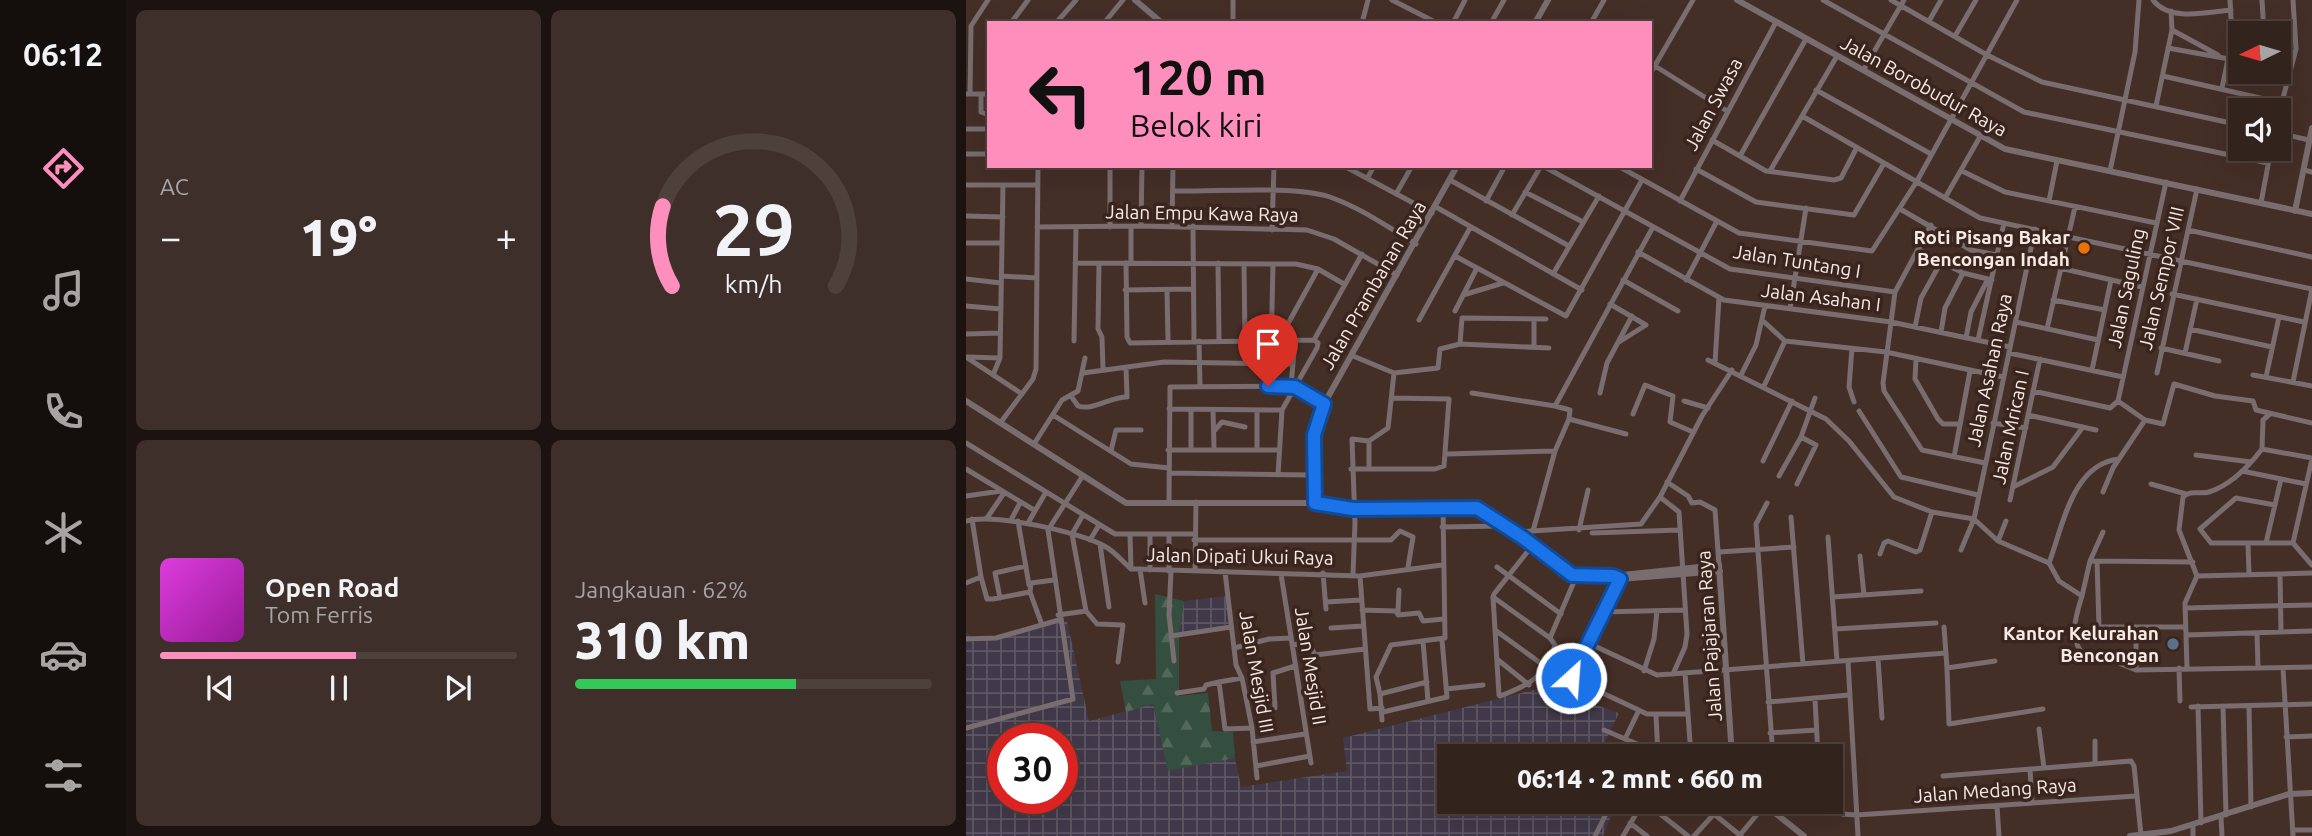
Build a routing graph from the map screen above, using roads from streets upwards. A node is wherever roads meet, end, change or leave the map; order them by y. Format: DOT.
graph roads {
  1 [pos="988,0"];
  2 [pos="1028,0"];
  3 [pos="1076,0"];
  4 [pos="1123,0"];
  5 [pos="1135,0"];
  6 [pos="1233,0"];
  7 [pos="1368,0"];
  8 [pos="1392,0"];
  9 [pos="1463,0"];
  10 [pos="1504,0"];
  11 [pos="1693,0"];
  12 [pos="1823,0"];
  13 [pos="1891,0"];
  14 [pos="1941,0"];
  15 [pos="1976,0"];
  16 [pos="2017,0"];
  17 [pos="2138,0"];
  18 [pos="2153,0"];
  19 [pos="2230,0"];
  20 [pos="2262,0"];
  21 [pos="2293,0"];
  22 [pos="1546,1"];
  23 [pos="1602,1"];
  24 [pos="1741,1"];
  25 [pos="1902,3"];
  26 [pos="2171,10"];
  27 [pos="2231,10"];
  28 [pos="1153,15"];
  29 [pos="1012,21"];
  30 [pos="1058,21"];
  31 [pos="1106,21"];
  32 [pos="1148,21"];
  33 [pos="1160,21"];
  34 [pos="1233,21"];
  35 [pos="1363,21"];
  36 [pos="1433,21"];
  37 [pos="1454,21"];
  38 [pos="1492,21"];
  39 [pos="1536,21"];
  40 [pos="1592,21"];
  41 [pos="1929,21"];
  42 [pos="2231,21"];
  43 [pos="2263,21"];
  44 [pos="1776,22"];
  45 [pos="2172,30"];
  46 [pos="1885,33"];
  47 [pos="1955,36"];
  48 [pos="1806,39"];
  49 [pos="2168,48"];
  50 [pos="1986,55"];
  51 [pos="1837,56"];
  52 [pos="2226,58"];
  53 [pos="2291,62"];
  54 [pos="1655,66"];
  55 [pos="1864,69"];
  56 [pos="1652,71"];
  57 [pos="2163,76"];
  58 [pos="1972,83"];
  59 [pos="2222,88"];
  60 [pos="1816,90"];
  61 [pos="981,93"];
  62 [pos="968,94"];
  63 [pos="987,94"];
  64 [pos="2262,98"];
  65 [pos="2125,100"];
  66 [pos="2156,106"];
  67 [pos="1727,111"];
  68 [pos="987,114"];
  69 [pos="1802,116"];
  70 [pos="1951,118"];
  71 [pos="2228,122"];
  72 [pos="987,128"];
  73 [pos="2312,128"];
  74 [pos="966,129"];
  75 [pos="2118,132"];
  76 [pos="1981,135"];
  77 [pos="2291,137"];
  78 [pos="1712,140"];
  79 [pos="2309,140"];
  80 [pos="1857,149"];
  81 [pos="966,154"];
  82 [pos="987,154"];
  83 [pos="1931,154"];
  84 [pos="1740,156"];
  85 [pos="2057,161"];
  86 [pos="2268,163"];
  87 [pos="1883,165"];
  88 [pos="1038,168"];
  89 [pos="1110,168"];
  90 [pos="1142,168"];
  91 [pos="1172,168"];
  92 [pos="1273,168"];
  93 [pos="1348,168"];
  94 [pos="1373,168"];
  95 [pos="1411,168"];
  96 [pos="1456,168"];
  97 [pos="1504,168"];
  98 [pos="1541,168"];
  99 [pos="1546,168"];
  100 [pos="1621,168"];
  101 [pos="1696,169"];
  102 [pos="2304,170"];
  103 [pos="1770,171"];
  104 [pos="1962,171"];
  105 [pos="2110,171"];
  106 [pos="2312,172"];
  107 [pos="1368,177"];
  108 [pos="1450,180"];
  109 [pos="1642,180"];
  110 [pos="1917,181"];
  111 [pos="2166,182"];
  112 [pos="966,185"];
  113 [pos="1003,185"];
  114 [pos="1038,185"];
  115 [pos="2197,189"];
  116 [pos="1173,191"];
  117 [pos="1274,192"];
  118 [pos="1525,192"];
  119 [pos="1396,194"];
  120 [pos="1598,196"];
  121 [pos="1945,198"];
  122 [pos="1486,201"];
  123 [pos="1680,201"];
  124 [pos="2049,201"];
  125 [pos="2260,203"];
  126 [pos="2075,206"];
  127 [pos="1806,208"];
  128 [pos="1900,209"];
  129 [pos="1434,210"];
  130 [pos="2295,211"];
  131 [pos="1625,212"];
  132 [pos="2312,214"];
  133 [pos="1512,215"];
  134 [pos="966,216"];
  135 [pos="1003,217"];
  136 [pos="1717,221"];
  137 [pos="1583,222"];
  138 [pos="2004,223"];
  139 [pos="2157,223"];
  140 [pos="1931,225"];
  141 [pos="1130,226"];
  142 [pos="1142,226"];
  143 [pos="1172,226"];
  144 [pos="1194,226"];
  145 [pos="1110,227"];
  146 [pos="1653,227"];
  147 [pos="1037,228"];
  148 [pos="1076,228"];
  149 [pos="1471,228"];
  150 [pos="2035,229"];
  151 [pos="1272,230"];
  152 [pos="2188,230"];
  153 [pos="2067,236"];
  154 [pos="966,243"];
  155 [pos="1002,243"];
  156 [pos="1801,243"];
  157 [pos="1416,244"];
  158 [pos="1569,246"];
  159 [pos="1919,250"];
  160 [pos="1638,252"];
  161 [pos="1701,253"];
  162 [pos="1362,254"];
  163 [pos="1997,255"];
  164 [pos="1455,256"];
  165 [pos="2149,256"];
  166 [pos="2312,257"];
  167 [pos="1941,262"];
  168 [pos="2181,262"];
  169 [pos="1075,263"];
  170 [pos="1099,263"];
  171 [pos="1128,263"];
  172 [pos="1194,263"];
  173 [pos="1218,263"];
  174 [pos="1244,264"];
  175 [pos="1273,264"];
  176 [pos="1477,268"];
  177 [pos="2060,268"];
  178 [pos="1318,269"];
  179 [pos="1963,273"];
  180 [pos="1553,274"];
  181 [pos="1397,275"];
  182 [pos="1037,278"];
  183 [pos="1795,278"];
  184 [pos="966,279"];
  185 [pos="1001,279"];
  186 [pos="1623,280"];
  187 [pos="1686,280"];
  188 [pos="1990,280"];
  189 [pos="2111,280"];
  190 [pos="1503,283"];
  191 [pos="1344,284"];
  192 [pos="2143,287"];
  193 [pos="1193,289"];
  194 [pos="2312,289"];
  195 [pos="1125,290"];
  196 [pos="1167,290"];
  197 [pos="1582,290"];
  198 [pos="1895,292"];
  199 [pos="2172,294"];
  200 [pos="1463,295"];
  201 [pos="1720,298"];
  202 [pos="2197,299"];
  203 [pos="2053,300"];
  204 [pos="1610,304"];
  205 [pos="1975,305"];
  206 [pos="966,306"];
  207 [pos="1765,306"];
  208 [pos="1985,308"];
  209 [pos="1001,309"];
  210 [pos="1790,309"];
  211 [pos="2105,310"];
  212 [pos="1455,311"];
  213 [pos="1678,311"];
  214 [pos="1632,316"];
  215 [pos="2279,317"];
  216 [pos="1534,319"];
  217 [pos="1546,319"];
  218 [pos="1419,320"];
  219 [pos="1762,320"];
  220 [pos="1891,322"];
  221 [pos="2016,322"];
  222 [pos="2304,322"];
  223 [pos="1915,327"];
  224 [pos="2047,328"];
  225 [pos="2190,329"];
  226 [pos="1941,332"];
  227 [pos="1000,333"];
  228 [pos="966,334"];
  229 [pos="1966,338"];
  230 [pos="1168,340"];
  231 [pos="1219,340"];
  232 [pos="1245,340"];
  233 [pos="1275,340"];
  234 [pos="1314,340"];
  235 [pos="1978,340"];
  236 [pos="2098,340"];
  237 [pos="1074,341"];
  238 [pos="1196,341"];
  239 [pos="1294,341"];
  240 [pos="1785,341"];
  241 [pos="1618,343"];
  242 [pos="1460,344"];
  243 [pos="1534,347"];
  244 [pos="2272,347"];
  245 [pos="1549,348"];
  246 [pos="1852,348"];
  247 [pos="2161,348"];
  248 [pos="2009,350"];
  249 [pos="1271,352"];
  250 [pos="1886,352"];
  251 [pos="2185,353"];
  252 [pos="1353,356"];
  253 [pos="966,357"];
  254 [pos="1000,358"];
  255 [pos="1085,358"];
  256 [pos="1916,359"];
  257 [pos="2040,359"];
  258 [pos="2219,361"];
  259 [pos="1199,363"];
  260 [pos="1293,364"];
  261 [pos="1126,367"];
  262 [pos="1103,370"];
  263 [pos="1732,370"];
  264 [pos="2092,370"];
  265 [pos="1970,371"];
  266 [pos="1083,373"];
  267 [pos="1394,373"];
  268 [pos="2157,373"];
  269 [pos="993,375"];
  270 [pos="1741,375"];
  271 [pos="2253,375"];
  272 [pos="2003,377"];
  273 [pos="2123,377"];
  274 [pos="2266,377"];
  275 [pos="2293,382"];
  276 [pos="1200,386"];
  277 [pos="1764,386"];
  278 [pos="2312,386"];
  279 [pos="1293,387"];
  280 [pos="2033,391"];
  281 [pos="1472,393"];
  282 [pos="1600,393"];
  283 [pos="1022,394"];
  284 [pos="1071,396"];
  285 [pos="1393,398"];
  286 [pos="1815,398"];
  287 [pos="1684,401"];
  288 [pos="1792,401"];
  289 [pos="2118,401"];
  290 [pos="966,402"];
  291 [pos="1854,402"];
  292 [pos="1324,404"];
  293 [pos="1555,406"];
  294 [pos="1707,408"];
  295 [pos="1169,409"];
  296 [pos="1810,409"];
  297 [pos="1191,410"];
  298 [pos="1213,410"];
  299 [pos="1257,410"];
  300 [pos="1282,410"];
  301 [pos="1859,411"];
  302 [pos="1633,414"];
  303 [pos="2270,414"];
  304 [pos="1053,415"];
  305 [pos="2028,415"];
  306 [pos="1569,419"];
  307 [pos="2145,420"];
  308 [pos="1001,422"];
  309 [pos="2312,422"];
  310 [pos="1993,423"];
  311 [pos="1960,425"];
  312 [pos="2083,427"];
  313 [pos="1245,428"];
  314 [pos="2026,428"];
  315 [pos="1141,430"];
  316 [pos="2096,430"];
  317 [pos="1213,431"];
  318 [pos="1693,432"];
  319 [pos="1626,434"];
  320 [pos="1801,437"];
  321 [pos="1369,441"];
  322 [pos="966,444"];
  323 [pos="1034,444"];
  324 [pos="1214,448"];
  325 [pos="1191,449"];
  326 [pos="1257,449"];
  327 [pos="2262,449"];
  328 [pos="1168,450"];
  329 [pos="1279,450"];
  330 [pos="1111,451"];
  331 [pos="1555,451"];
  332 [pos="1448,454"];
  333 [pos="2196,455"];
  334 [pos="1954,457"];
  335 [pos="2119,459"];
  336 [pos="2312,459"];
  337 [pos="1763,461"];
  338 [pos="2251,462"];
  339 [pos="1985,463"];
  340 [pos="1351,469"];
  341 [pos="1369,469"];
  342 [pos="969,470"];
  343 [pos="1169,470"];
  344 [pos="2242,471"];
  345 [pos="1278,475"];
  346 [pos="1313,475"];
  347 [pos="1082,477"];
  348 [pos="1779,477"];
  349 [pos="966,480"];
  350 [pos="2281,480"];
  351 [pos="1667,482"];
  352 [pos="1797,484"];
  353 [pos="2151,484"];
  354 [pos="2306,484"];
  355 [pos="2013,487"];
  356 [pos="1588,490"];
  357 [pos="1003,492"];
  358 [pos="1046,492"];
  359 [pos="2103,492"];
  360 [pos="2186,494"];
  361 [pos="1978,495"];
  362 [pos="966,496"];
  363 [pos="1660,497"];
  364 [pos="2010,500"];
  365 [pos="1168,502"];
  366 [pos="1196,502"];
  367 [pos="1020,503"];
  368 [pos="1315,503"];
  369 [pos="1767,503"];
  370 [pos="1064,504"];
  371 [pos="2275,505"];
  372 [pos="1443,507"];
  373 [pos="1353,509"];
  374 [pos="1034,510"];
  375 [pos="1932,512"];
  376 [pos="1083,515"];
  377 [pos="1791,517"];
  378 [pos="987,518"];
  379 [pos="1974,519"];
  380 [pos="969,520"];
  381 [pos="1014,521"];
  382 [pos="2006,521"];
  383 [pos="1028,523"];
  384 [pos="1100,525"];
  385 [pos="1506,526"];
  386 [pos="1443,527"];
  387 [pos="1048,530"];
  388 [pos="1579,530"];
  389 [pos="1679,530"];
  390 [pos="1533,531"];
  391 [pos="1515,532"];
  392 [pos="2103,532"];
  393 [pos="1072,534"];
  394 [pos="1130,535"];
  395 [pos="1169,535"];
  396 [pos="1150,536"];
  397 [pos="1195,537"];
  398 [pos="1522,537"];
  399 [pos="1828,537"];
  400 [pos="1090,540"];
  401 [pos="1354,541"];
  402 [pos="1998,541"];
  403 [pos="2266,542"];
  404 [pos="2248,543"];
  405 [pos="2293,543"];
  406 [pos="1100,544"];
  407 [pos="1532,546"];
  408 [pos="1794,547"];
  409 [pos="1758,549"];
  410 [pos="1961,550"];
  411 [pos="1719,552"];
  412 [pos="1880,554"];
  413 [pos="1860,556"];
  414 [pos="2094,561"];
  415 [pos="2193,562"];
  416 [pos="2049,563"];
  417 [pos="1442,565"];
  418 [pos="2312,565"];
  419 [pos="1026,566"];
  420 [pos="1408,567"];
  421 [pos="1497,567"];
  422 [pos="1720,568"];
  423 [pos="1131,569"];
  424 [pos="1140,569"];
  425 [pos="1150,570"];
  426 [pos="1170,571"];
  427 [pos="1195,571"];
  428 [pos="1683,571"];
  429 [pos="1225,572"];
  430 [pos="2312,572"];
  431 [pos="1323,573"];
  432 [pos="1281,574"];
  433 [pos="1507,574"];
  434 [pos="2280,574"];
  435 [pos="1356,575"];
  436 [pos="2249,575"];
  437 [pos="1576,576"];
  438 [pos="2197,576"];
  439 [pos="981,577"];
  440 [pos="1618,577"];
  441 [pos="1054,580"];
  442 [pos="966,583"];
  443 [pos="1029,589"];
  444 [pos="1399,590"];
  445 [pos="1921,591"];
  446 [pos="1864,595"];
  447 [pos="2082,596"];
  448 [pos="1493,597"];
  449 [pos="1833,597"];
  450 [pos="1000,598"];
  451 [pos="1361,600"];
  452 [pos="1145,603"];
  453 [pos="2281,605"];
  454 [pos="2312,605"];
  455 [pos="1109,607"];
  456 [pos="2185,608"];
  457 [pos="1362,610"];
  458 [pos="1685,610"];
  459 [pos="1086,611"];
  460 [pos="1657,611"];
  461 [pos="1601,612"];
  462 [pos="1561,614"];
  463 [pos="1398,615"];
  464 [pos="1059,617"];
  465 [pos="1444,619"];
  466 [pos="1936,623"];
  467 [pos="1042,625"];
  468 [pos="1363,626"];
  469 [pos="1231,627"];
  470 [pos="1944,627"];
  471 [pos="2099,627"];
  472 [pos="2136,627"];
  473 [pos="2185,627"];
  474 [pos="1331,628"];
  475 [pos="1835,629"];
  476 [pos="1495,630"];
  477 [pos="2312,631"];
  478 [pos="2281,632"];
  479 [pos="2257,633"];
  480 [pos="2074,635"];
  481 [pos="2187,635"];
  482 [pos="1171,636"];
  483 [pos="1550,638"];
  484 [pos="966,639"];
  485 [pos="1444,639"];
  486 [pos="1423,641"];
  487 [pos="1291,642"];
  488 [pos="1588,643"];
  489 [pos="1234,648"];
  490 [pos="1365,649"];
  491 [pos="1946,653"];
  492 [pos="1497,659"];
  493 [pos="1878,659"];
  494 [pos="1174,661"];
  495 [pos="1848,661"];
  496 [pos="1995,661"];
  497 [pos="1118,662"];
  498 [pos="1837,662"];
  499 [pos="1803,664"];
  500 [pos="1295,666"];
  501 [pos="1766,666"];
  502 [pos="1546,667"];
  503 [pos="2312,667"];
  504 [pos="1727,668"];
  505 [pos="1947,668"];
  506 [pos="2179,668"];
  507 [pos="2187,668"];
  508 [pos="2258,668"];
  509 [pos="2283,668"];
  510 [pos="2136,670"];
  511 [pos="1644,671"];
  512 [pos="1685,673"];
  513 [pos="1673,674"];
  514 [pos="1242,678"];
  515 [pos="1219,682"];
  516 [pos="1427,682"];
  517 [pos="1483,685"];
  518 [pos="1529,685"];
  519 [pos="1446,689"];
  520 [pos="1177,693"];
  521 [pos="1380,694"];
  522 [pos="1849,695"];
  523 [pos="1815,699"];
  524 [pos="1428,701"];
  525 [pos="2180,701"];
  526 [pos="1768,702"];
  527 [pos="2312,704"];
  528 [pos="2284,705"];
  529 [pos="2191,706"];
  530 [pos="2198,706"];
  531 [pos="2222,706"];
  532 [pos="2249,706"];
  533 [pos="1275,708"];
  534 [pos="2043,709"];
  535 [pos="1383,710"];
  536 [pos="1639,710"];
  537 [pos="1688,714"];
  538 [pos="1656,715"];
  539 [pos="1882,718"];
  540 [pos="1382,720"];
  541 [pos="966,728"];
  542 [pos="1252,728"];
  543 [pos="2039,729"];
  544 [pos="1604,730"];
  545 [pos="1816,730"];
  546 [pos="1770,733"];
  547 [pos="1306,734"];
  548 [pos="2312,736"];
  549 [pos="2286,737"];
  550 [pos="1625,739"];
  551 [pos="2095,741"];
  552 [pos="1253,742"];
  553 [pos="1637,744"];
  554 [pos="1658,744"];
  555 [pos="1690,744"];
  556 [pos="1731,744"];
  557 [pos="1771,744"];
  558 [pos="1817,744"];
  559 [pos="2095,764"];
  560 [pos="1256,766"];
  561 [pos="2044,768"];
  562 [pos="2030,769"];
  563 [pos="1943,776"];
  564 [pos="1257,778"];
  565 [pos="2312,793"];
  566 [pos="2289,794"];
  567 [pos="2136,796"];
  568 [pos="2032,803"];
  569 [pos="1997,806"];
  570 [pos="2251,807"];
  571 [pos="1606,814"];
  572 [pos="1636,814"];
  573 [pos="1714,814"];
  574 [pos="1755,814"];
  575 [pos="1777,814"];
  576 [pos="1842,814"];
  577 [pos="1663,815"];
  578 [pos="1857,815"];
  579 [pos="2223,816"];
  580 [pos="1630,823"];
  581 [pos="2197,824"];
  582 [pos="2312,830"];
  583 [pos="2293,833"];
  584 [pos="2141,835"];
  585 [pos="2156,835"];
  586 [pos="1595,836"];
  587 [pos="1623,836"];
  588 [pos="1647,836"];
  589 [pos="1688,836"];
  590 [pos="1694,836"];
  591 [pos="1740,836"];
  592 [pos="1804,836"];
  593 [pos="1858,836"];
  594 [pos="1999,836"];
  595 [pos="2130,836"];
  596 [pos="2193,836"];
  597 [pos="2222,836"];
  1 -- 62 [label="street"];
  2 -- 29 [label="street"];
  3 -- 30 [label="street"];
  4 -- 31 [label="street"];
  5 -- 28 [label="street"];
  6 -- 34 [label="street"];
  7 -- 35 [label="street"];
  8 -- 36 [label="street"];
  9 -- 37 [label="street"];
  10 -- 38 [label="street"];
  11 -- 54 [label="street"];
  12 -- 46 [label="street"];
  13 -- 25 [label="street"];
  14 -- 41 [label="street"];
  15 -- 47 [label="street"];
  16 -- 50 [label="street"];
  17 -- 65 [label="street"];
  18 -- 26 [label="street"];
  19 -- 27 [label="street"];
  20 -- 43 [label="street"];
  21 -- 53 [label="street"];
  22 -- 39 [label="street"];
  23 -- 40 [label="street"];
  24 -- 44 [label="street, Jalan Borobudur Raya"];
  25 -- 41 [label="street"];
  25 -- 46 [label="street"];
  26 -- 27 [label="street"];
  26 -- 45 [label="street"];
  27 -- 42 [label="street"];
  28 -- 32 [label="street"];
  28 -- 33 [label="street"];
  41 -- 47 [label="street"];
  44 -- 48 [label="street, Jalan Borobudur Raya"];
  44 -- 67 [label="street, Jalan Swasa"];
  45 -- 49 [label="street"];
  45 -- 52 [label="street"];
  46 -- 55 [label="street"];
  46 -- 58 [label="street"];
  47 -- 50 [label="street"];
  48 -- 51 [label="street, Jalan Borobudur Raya"];
  48 -- 84 [label="street"];
  49 -- 52 [label="street"];
  49 -- 57 [label="street"];
  50 -- 58 [label="street"];
  50 -- 65 [label="street"];
  51 -- 55 [label="street, Jalan Borobudur Raya"];
  51 -- 60 [label="street"];
  52 -- 59 [label="street"];
  54 -- 56 [label="street"];
  54 -- 67 [label="street"];
  55 -- 70 [label="street, Jalan Borobudur Raya"];
  57 -- 59 [label="street"];
  57 -- 66 [label="street"];
  58 -- 70 [label="street"];
  58 -- 75 [label="street"];
  59 -- 64 [label="street"];
  60 -- 69 [label="street"];
  60 -- 83 [label="street"];
  61 -- 62 [label="street"];
  61 -- 63 [label="street"];
  61 -- 68 [label="street"];
  65 -- 66 [label="street"];
  65 -- 75 [label="street"];
  66 -- 71 [label="street"];
  67 -- 78 [label="street, Jalan Swasa"];
  69 -- 80 [label="street"];
  69 -- 103 [label="street"];
  70 -- 76 [label="street, Jalan Borobudur Raya"];
  70 -- 83 [label="street"];
  72 -- 74 [label="street"];
  73 -- 79 [label="street"];
  75 -- 86 [label="street"];
  75 -- 105 [label="street"];
  76 -- 85 [label="street, Jalan Borobudur Raya"];
  76 -- 104 [label="street"];
  77 -- 79 [label="street"];
  78 -- 84 [label="street"];
  78 -- 101 [label="street, Jalan Swasa"];
  79 -- 102 [label="street"];
  80 -- 87 [label="street"];
  80 -- 103 [label="street"];
  81 -- 82 [label="street"];
  83 -- 110 [label="street"];
  84 -- 103 [label="street"];
  85 -- 105 [label="street, Jalan Borobudur Raya"];
  85 -- 124 [label="street"];
  86 -- 125 [label="street"];
  87 -- 110 [label="street"];
  87 -- 127 [label="street"];
  88 -- 114 [label="street"];
  89 -- 145 [label="street"];
  90 -- 142 [label="street"];
  91 -- 116 [label="street"];
  92 -- 117 [label="street"];
  93 -- 107 [label="street"];
  94 -- 107 [label="street"];
  95 -- 119 [label="street"];
  96 -- 108 [label="street, Jalan Prambanan Raya"];
  97 -- 122 [label="street"];
  98 -- 118 [label="street"];
  99 -- 120 [label="street, Jalan Tuntang I"];
  100 -- 109 [label="street"];
  101 -- 123 [label="street, Jalan Swasa"];
  101 -- 127 [label="street"];
  102 -- 106 [label="street"];
  102 -- 130 [label="street"];
  104 -- 121 [label="street"];
  104 -- 124 [label="street"];
  105 -- 111 [label="street, Jalan Borobudur Raya"];
  107 -- 119 [label="street"];
  108 -- 122 [label="street"];
  108 -- 129 [label="street, Jalan Prambanan Raya"];
  109 -- 123 [label="street"];
  109 -- 131 [label="street"];
  110 -- 121 [label="street"];
  110 -- 128 [label="street"];
  111 -- 115 [label="street, Jalan Borobudur Raya"];
  111 -- 139 [label="street, Jalan Saguling"];
  112 -- 113 [label="street"];
  113 -- 114 [label="street"];
  113 -- 135 [label="street"];
  114 -- 147 [label="street"];
  115 -- 125 [label="street, Jalan Borobudur Raya"];
  115 -- 152 [label="street, Jalan Sempor VIII"];
  116 -- 117 [label="street"];
  116 -- 143 [label="street"];
  117 -- 151 [label="street"];
  117 -- 157 [label="street"];
  118 -- 133 [label="street"];
  118 -- 137 [label="street"];
  119 -- 129 [label="street"];
  120 -- 131 [label="street, Jalan Tuntang I"];
  120 -- 137 [label="street"];
  121 -- 138 [label="street"];
  122 -- 133 [label="street"];
  123 -- 136 [label="street"];
  124 -- 126 [label="street"];
  125 -- 130 [label="street, Jalan Borobudur Raya"];
  126 -- 139 [label="street"];
  126 -- 153 [label="street"];
  127 -- 156 [label="street"];
  128 -- 140 [label="street"];
  128 -- 156 [label="street"];
  129 -- 149 [label="street"];
  129 -- 157 [label="street, Jalan Prambanan Raya"];
  130 -- 132 [label="street, Jalan Borobudur Raya"];
  131 -- 146 [label="street, Jalan Tuntang I"];
  131 -- 197 [label="street"];
  133 -- 158 [label="street"];
  134 -- 135 [label="street"];
  135 -- 155 [label="street"];
  136 -- 156 [label="street"];
  136 -- 161 [label="street"];
  137 -- 158 [label="street"];
  138 -- 150 [label="street"];
  138 -- 163 [label="street"];
  139 -- 165 [label="street, Jalan Saguling"];
  140 -- 159 [label="street"];
  140 -- 163 [label="street"];
  141 -- 142 [label="street, Jalan Empu Kawa Raya"];
  141 -- 145 [label="street, Jalan Empu Kawa Raya"];
  141 -- 171 [label="street"];
  142 -- 143 [label="street, Jalan Empu Kawa Raya"];
  143 -- 144 [label="street, Jalan Empu Kawa Raya"];
  144 -- 151 [label="street, Jalan Empu Kawa Raya"];
  144 -- 172 [label="street"];
  145 -- 148 [label="street, Jalan Empu Kawa Raya"];
  146 -- 160 [label="street"];
  146 -- 161 [label="street, Jalan Tuntang I"];
  147 -- 148 [label="street, Jalan Empu Kawa Raya"];
  147 -- 182 [label="street"];
  148 -- 169 [label="street"];
  149 -- 164 [label="street"];
  149 -- 180 [label="street"];
  150 -- 153 [label="street"];
  150 -- 221 [label="street, Jalan Asahan Raya"];
  151 -- 162 [label="street, Jalan Empu Kawa Raya"];
  152 -- 166 [label="street"];
  152 -- 168 [label="street, Jalan Sempor VIII"];
  153 -- 165 [label="street"];
  153 -- 177 [label="street"];
  154 -- 155 [label="street"];
  155 -- 185 [label="street"];
  156 -- 183 [label="street"];
  157 -- 181 [label="street, Jalan Prambanan Raya"];
  158 -- 180 [label="street"];
  159 -- 167 [label="street"];
  159 -- 198 [label="street"];
  160 -- 186 [label="street"];
  160 -- 187 [label="street, Jalan Asahan I"];
  161 -- 183 [label="street, Jalan Tuntang I"];
  161 -- 187 [label="street"];
  162 -- 181 [label="street, Jalan Empu Kawa Raya"];
  162 -- 191 [label="street"];
  163 -- 188 [label="street"];
  164 -- 176 [label="street"];
  164 -- 218 [label="street"];
  165 -- 168 [label="street"];
  165 -- 192 [label="street, Jalan Saguling"];
  167 -- 179 [label="street"];
  167 -- 223 [label="street"];
  168 -- 194 [label="street"];
  168 -- 199 [label="street, Jalan Sempor VIII"];
  169 -- 170 [label="street"];
  169 -- 237 [label="street"];
  170 -- 171 [label="street"];
  170 -- 262 [label="street"];
  171 -- 172 [label="street"];
  171 -- 195 [label="street"];
  172 -- 173 [label="street"];
  172 -- 193 [label="street"];
  173 -- 174 [label="street"];
  173 -- 231 [label="street"];
  174 -- 175 [label="street"];
  174 -- 232 [label="street"];
  175 -- 178 [label="street"];
  175 -- 233 [label="street"];
  176 -- 190 [label="street"];
  176 -- 200 [label="street"];
  177 -- 189 [label="street"];
  177 -- 203 [label="street"];
  178 -- 191 [label="street"];
  178 -- 233 [label="street"];
  179 -- 188 [label="street"];
  179 -- 226 [label="street"];
  180 -- 197 [label="street"];
  181 -- 252 [label="street, Jalan Prambanan Raya"];
  182 -- 185 [label="street"];
  182 -- 283 [label="street"];
  183 -- 198 [label="street, Jalan Tuntang I"];
  183 -- 210 [label="street"];
  184 -- 185 [label="street"];
  185 -- 209 [label="street"];
  186 -- 204 [label="street"];
  186 -- 213 [label="street"];
  187 -- 201 [label="street, Jalan Asahan I"];
  188 -- 205 [label="street"];
  188 -- 208 [label="street"];
  189 -- 192 [label="street"];
  189 -- 211 [label="street"];
  190 -- 197 [label="street"];
  190 -- 200 [label="street"];
  191 -- 234 [label="street"];
  192 -- 273 [label="street, Jalan Saguling"];
  193 -- 196 [label="street"];
  193 -- 238 [label="street"];
  194 -- 222 [label="street"];
  195 -- 196 [label="street"];
  195 -- 230 [label="street"];
  196 -- 230 [label="street"];
  198 -- 220 [label="street"];
  199 -- 202 [label="street"];
  199 -- 247 [label="street, Jalan Sempor VIII"];
  200 -- 212 [label="street"];
  201 -- 207 [label="street, Jalan Asahan I"];
  201 -- 263 [label="street"];
  202 -- 215 [label="street"];
  202 -- 225 [label="street"];
  203 -- 211 [label="street"];
  203 -- 224 [label="street"];
  204 -- 214 [label="street"];
  204 -- 293 [label="street"];
  205 -- 208 [label="street"];
  205 -- 229 [label="street"];
  206 -- 209 [label="street"];
  207 -- 210 [label="street, Jalan Asahan I"];
  207 -- 219 [label="street"];
  208 -- 235 [label="street"];
  209 -- 227 [label="street"];
  210 -- 220 [label="street, Jalan Asahan I"];
  211 -- 236 [label="street"];
  214 -- 241 [label="street"];
  214 -- 241 [label="street"];
  215 -- 222 [label="street"];
  215 -- 244 [label="street"];
  216 -- 217 [label="street"];
  216 -- 242 [label="street"];
  216 -- 243 [label="street"];
  219 -- 240 [label="street"];
  219 -- 270 [label="street"];
  220 -- 223 [label="street, Jalan Asahan I"];
  220 -- 250 [label="street"];
  221 -- 224 [label="street"];
  221 -- 248 [label="street, Jalan Asahan Raya"];
  222 -- 275 [label="street"];
  223 -- 226 [label="street, Jalan Asahan I"];
  224 -- 236 [label="street"];
  225 -- 244 [label="street"];
  225 -- 251 [label="street"];
  226 -- 229 [label="street, Jalan Asahan I"];
  227 -- 228 [label="street"];
  227 -- 254 [label="street"];
  229 -- 235 [label="street, Jalan Asahan I"];
  230 -- 238 [label="street"];
  231 -- 232 [label="street"];
  231 -- 238 [label="street"];
  232 -- 233 [label="street"];
  233 -- 239 [label="street"];
  233 -- 249 [label="street"];
  234 -- 239 [label="street"];
  234 -- 279 [label="street"];
  235 -- 248 [label="street, Jalan Asahan I"];
  236 -- 264 [label="street"];
  238 -- 259 [label="street"];
  239 -- 260 [label="street"];
  240 -- 246 [label="street"];
  240 -- 277 [label="street"];
  241 -- 282 [label="street"];
  242 -- 243 [label="street"];
  242 -- 267 [label="street"];
  243 -- 245 [label="street"];
  244 -- 274 [label="street"];
  246 -- 250 [label="street"];
  246 -- 291 [label="street"];
  247 -- 251 [label="street"];
  247 -- 268 [label="street, Jalan Sempor VIII"];
  248 -- 257 [label="street, Jalan Asahan I"];
  248 -- 272 [label="street, Jalan Asahan Raya"];
  250 -- 256 [label="street"];
  250 -- 334 [label="street"];
  251 -- 258 [label="street"];
  252 -- 267 [label="street"];
  252 -- 292 [label="street, Jalan Prambanan Raya"];
  253 -- 254 [label="street"];
  253 -- 269 [label="street"];
  254 -- 269 [label="street"];
  255 -- 266 [label="street"];
  256 -- 265 [label="street"];
  256 -- 311 [label="street"];
  257 -- 264 [label="street, Jalan Asahan I"];
  257 -- 280 [label="street, Jalan Mrican I"];
  259 -- 260 [label="street"];
  259 -- 261 [label="street"];
  259 -- 276 [label="street"];
  260 -- 279 [label="street"];
  261 -- 262 [label="street"];
  261 -- 284 [label="street"];
  262 -- 266 [label="street"];
  263 -- 270 [label="street"];
  263 -- 294 [label="street"];
  264 -- 273 [label="street, Jalan Asahan I"];
  265 -- 272 [label="street"];
  265 -- 311 [label="street"];
  266 -- 284 [label="street"];
  267 -- 285 [label="street"];
  269 -- 283 [label="street"];
  270 -- 277 [label="street"];
  271 -- 274 [label="street"];
  272 -- 310 [label="street, Jalan Asahan Raya"];
  273 -- 289 [label="street, Jalan Saguling"];
  274 -- 275 [label="street"];
  275 -- 278 [label="street"];
  276 -- 279 [label="street"];
  276 -- 295 [label="street"];
  277 -- 288 [label="street"];
  279 -- 292 [label="street"];
  279 -- 300 [label="street"];
  280 -- 289 [label="street"];
  280 -- 305 [label="street, Jalan Mrican I"];
  281 -- 293 [label="street"];
  283 -- 308 [label="street"];
  284 -- 304 [label="street"];
  285 -- 321 [label="street"];
  285 -- 332 [label="street"];
  286 -- 296 [label="street"];
  287 -- 294 [label="street"];
  288 -- 296 [label="street"];
  288 -- 337 [label="street"];
  289 -- 307 [label="street"];
  290 -- 308 [label="street"];
  292 -- 346 [label="street, Jalan Prambanan Raya"];
  293 -- 306 [label="street"];
  294 -- 318 [label="street"];
  295 -- 297 [label="street"];
  295 -- 328 [label="street"];
  296 -- 320 [label="street"];
  296 -- 375 [label="street"];
  297 -- 298 [label="street"];
  297 -- 325 [label="street"];
  298 -- 299 [label="street"];
  298 -- 317 [label="street"];
  299 -- 300 [label="street"];
  299 -- 326 [label="street"];
  300 -- 329 [label="street"];
  301 -- 361 [label="street"];
  302 -- 318 [label="street"];
  303 -- 307 [label="street"];
  303 -- 309 [label="street"];
  303 -- 327 [label="street"];
  304 -- 323 [label="street"];
  304 -- 330 [label="street"];
  305 -- 312 [label="street"];
  305 -- 314 [label="street, Jalan Mrican I"];
  306 -- 319 [label="street"];
  306 -- 331 [label="street"];
  307 -- 335 [label="street"];
  308 -- 323 [label="street"];
  310 -- 314 [label="street"];
  310 -- 339 [label="street, Jalan Asahan Raya"];
  311 -- 334 [label="street"];
  312 -- 316 [label="street"];
  312 -- 355 [label="street"];
  313 -- 317 [label="street"];
  314 -- 355 [label="street, Jalan Mrican I"];
  315 -- 330 [label="street"];
  317 -- 324 [label="street"];
  318 -- 351 [label="street"];
  320 -- 348 [label="street"];
  320 -- 352 [label="street"];
  321 -- 340 [label="street"];
  321 -- 341 [label="street"];
  322 -- 358 [label="street"];
  323 -- 347 [label="street"];
  324 -- 325 [label="street"];
  324 -- 326 [label="street"];
  325 -- 328 [label="street"];
  326 -- 329 [label="street"];
  327 -- 336 [label="street"];
  327 -- 338 [label="street"];
  328 -- 343 [label="street"];
  329 -- 345 [label="street"];
  330 -- 343 [label="street"];
  331 -- 332 [label="street"];
  331 -- 390 [label="street"];
  332 -- 341 [label="street"];
  333 -- 338 [label="street"];
  334 -- 339 [label="street"];
  335 -- 359 [label="street"];
  335 -- 416 [label="street"];
  336 -- 354 [label="street"];
  338 -- 344 [label="street"];
  339 -- 361 [label="street, Jalan Asahan Raya"];
  340 -- 341 [label="street"];
  340 -- 373 [label="street"];
  342 -- 349 [label="street"];
  342 -- 357 [label="street"];
  343 -- 345 [label="street"];
  343 -- 365 [label="street"];
  344 -- 350 [label="street"];
  344 -- 360 [label="street"];
  345 -- 346 [label="street"];
  346 -- 368 [label="street, Jalan Prambanan Raya"];
  347 -- 365 [label="street"];
  347 -- 370 [label="street"];
  350 -- 354 [label="street"];
  350 -- 371 [label="street"];
  351 -- 363 [label="street"];
  351 -- 411 [label="street, Jalan Pajajaran Raya"];
  353 -- 360 [label="street"];
  354 -- 405 [label="street"];
  355 -- 364 [label="street, Jalan Mrican I"];
  356 -- 388 [label="street"];
  357 -- 362 [label="street"];
  357 -- 367 [label="street"];
  357 -- 378 [label="street"];
  358 -- 370 [label="street"];
  358 -- 374 [label="street"];
  360 -- 415 [label="street"];
  361 -- 379 [label="street, Jalan Asahan Raya"];
  363 -- 388 [label="street"];
  363 -- 389 [label="street"];
  365 -- 366 [label="street"];
  366 -- 368 [label="street"];
  366 -- 397 [label="street"];
  367 -- 374 [label="street"];
  367 -- 381 [label="street"];
  368 -- 373 [label="street"];
  369 -- 409 [label="street"];
  370 -- 376 [label="street"];
  370 -- 387 [label="street"];
  371 -- 403 [label="street"];
  371 -- 404 [label="street"];
  372 -- 373 [label="street"];
  372 -- 385 [label="street"];
  372 -- 386 [label="street"];
  373 -- 401 [label="street"];
  374 -- 383 [label="street"];
  375 -- 379 [label="street"];
  375 -- 412 [label="street"];
  376 -- 384 [label="street"];
  376 -- 393 [label="street"];
  377 -- 408 [label="street"];
  378 -- 380 [label="street, Jalan Dipati Ukui Raya"];
  378 -- 381 [label="street, Jalan Dipati Ukui Raya"];
  379 -- 402 [label="street"];
  379 -- 410 [label="street, Jalan Asahan Raya"];
  380 -- 439 [label="street"];
  381 -- 383 [label="street, Jalan Dipati Ukui Raya"];
  381 -- 419 [label="street"];
  382 -- 402 [label="street"];
  383 -- 387 [label="street, Jalan Dipati Ukui Raya"];
  384 -- 394 [label="street"];
  384 -- 400 [label="street"];
  385 -- 386 [label="street"];
  385 -- 391 [label="street"];
  386 -- 417 [label="street"];
  387 -- 393 [label="street, Jalan Dipati Ukui Raya"];
  387 -- 441 [label="street"];
  388 -- 390 [label="street"];
  389 -- 398 [label="street"];
  389 -- 428 [label="street"];
  390 -- 391 [label="street"];
  391 -- 398 [label="street"];
  392 -- 414 [label="street"];
  393 -- 400 [label="street, Jalan Dipati Ukui Raya"];
  393 -- 459 [label="street"];
  394 -- 396 [label="street"];
  394 -- 423 [label="street"];
  395 -- 396 [label="street"];
  395 -- 397 [label="street"];
  395 -- 426 [label="street"];
  396 -- 425 [label="street"];
  397 -- 401 [label="street"];
  397 -- 427 [label="street"];
  398 -- 407 [label="street"];
  399 -- 449 [label="street"];
  400 -- 406 [label="street, Jalan Dipati Ukui Raya"];
  401 -- 420 [label="street"];
  401 -- 435 [label="street"];
  402 -- 416 [label="street"];
  403 -- 404 [label="street"];
  403 -- 405 [label="street"];
  404 -- 436 [label="street"];
  405 -- 418 [label="street"];
  406 -- 423 [label="street, Jalan Dipati Ukui Raya"];
  406 -- 455 [label="street"];
  407 -- 433 [label="street"];
  407 -- 437 [label="street"];
  408 -- 409 [label="street"];
  408 -- 499 [label="street"];
  409 -- 411 [label="street"];
  409 -- 501 [label="street"];
  411 -- 422 [label="street, Jalan Pajajaran Raya"];
  413 -- 446 [label="street"];
  414 -- 415 [label="street"];
  414 -- 447 [label="street"];
  414 -- 471 [label="street"];
  415 -- 438 [label="street"];
  416 -- 447 [label="street"];
  417 -- 420 [label="street, Jalan Dipati Ukui Raya"];
  417 -- 465 [label="street"];
  419 -- 443 [label="street"];
  419 -- 450 [label="street"];
  420 -- 435 [label="street, Jalan Dipati Ukui Raya"];
  421 -- 433 [label="street"];
  422 -- 428 [label="street"];
  422 -- 504 [label="street, Jalan Pajajaran Raya"];
  423 -- 424 [label="street, Jalan Dipati Ukui Raya"];
  424 -- 425 [label="street, Jalan Dipati Ukui Raya"];
  424 -- 452 [label="street"];
  425 -- 426 [label="street, Jalan Dipati Ukui Raya"];
  426 -- 427 [label="street, Jalan Dipati Ukui Raya"];
  426 -- 482 [label="street"];
  427 -- 429 [label="street, Jalan Dipati Ukui Raya"];
  428 -- 440 [label="street"];
  428 -- 458 [label="street"];
  429 -- 432 [label="street, Jalan Dipati Ukui Raya"];
  429 -- 469 [label="street, Jalan Mesjid III"];
  430 -- 434 [label="street"];
  431 -- 432 [label="street, Jalan Dipati Ukui Raya"];
  431 -- 435 [label="street, Jalan Dipati Ukui Raya"];
  431 -- 451 [label="street"];
  432 -- 487 [label="street, Jalan Mesjid II"];
  433 -- 448 [label="street"];
  433 -- 462 [label="street"];
  434 -- 436 [label="street"];
  434 -- 453 [label="street"];
  435 -- 451 [label="street"];
  436 -- 438 [label="street"];
  437 -- 440 [label="street"];
  437 -- 462 [label="street"];
  438 -- 456 [label="street"];
  439 -- 442 [label="street"];
  439 -- 450 [label="street"];
  440 -- 461 [label="street"];
  441 -- 443 [label="street"];
  441 -- 464 [label="street"];
  443 -- 450 [label="street"];
  443 -- 467 [label="street"];
  444 -- 463 [label="street"];
  445 -- 446 [label="street"];
  446 -- 449 [label="street"];
  447 -- 480 [label="street"];
  448 -- 476 [label="street"];
  448 -- 483 [label="street"];
  449 -- 475 [label="street"];
  451 -- 457 [label="street"];
  453 -- 454 [label="street"];
  453 -- 456 [label="street"];
  453 -- 478 [label="street"];
  456 -- 473 [label="street"];
  457 -- 463 [label="street"];
  457 -- 468 [label="street"];
  458 -- 460 [label="street"];
  458 -- 513 [label="street"];
  459 -- 464 [label="street"];
  459 -- 497 [label="street"];
  460 -- 461 [label="street"];
  460 -- 511 [label="street"];
  461 -- 488 [label="street"];
  462 -- 483 [label="street"];
  463 -- 465 [label="street"];
  464 -- 467 [label="street"];
  464 -- 541 [label="street"];
  465 -- 485 [label="street"];
  466 -- 475 [label="street"];
  467 -- 484 [label="street"];
  468 -- 474 [label="street"];
  468 -- 490 [label="street"];
  469 -- 482 [label="street"];
  469 -- 489 [label="street, Jalan Mesjid III"];
  470 -- 491 [label="street"];
  471 -- 472 [label="street"];
  471 -- 480 [label="street"];
  472 -- 473 [label="street"];
  472 -- 510 [label="street"];
  473 -- 507 [label="street"];
  475 -- 498 [label="street"];
  476 -- 492 [label="street"];
  476 -- 502 [label="street"];
  477 -- 478 [label="street"];
  478 -- 479 [label="street"];
  479 -- 481 [label="street"];
  479 -- 508 [label="street"];
  480 -- 510 [label="street"];
  482 -- 494 [label="street"];
  483 -- 502 [label="street"];
  485 -- 486 [label="street"];
  485 -- 519 [label="street"];
  486 -- 516 [label="street"];
  486 -- 521 [label="street"];
  487 -- 489 [label="street"];
  487 -- 490 [label="street"];
  487 -- 500 [label="street, Jalan Mesjid II"];
  488 -- 511 [label="street"];
  488 -- 536 [label="street"];
  489 -- 514 [label="street, Jalan Mesjid III"];
  490 -- 535 [label="street"];
  491 -- 493 [label="street"];
  491 -- 505 [label="street"];
  492 -- 518 [label="street"];
  492 -- 518 [label="street"];
  493 -- 495 [label="street"];
  493 -- 539 [label="street"];
  495 -- 498 [label="street"];
  495 -- 522 [label="street"];
  496 -- 505 [label="street"];
  498 -- 499 [label="street"];
  499 -- 501 [label="street"];
  500 -- 533 [label="street"];
  500 -- 547 [label="street, Jalan Mesjid II"];
  501 -- 504 [label="street"];
  501 -- 526 [label="street"];
  502 -- 518 [label="street"];
  503 -- 509 [label="street"];
  504 -- 512 [label="street"];
  504 -- 556 [label="street, Jalan Pajajaran Raya"];
  505 -- 534 [label="street"];
  506 -- 507 [label="street"];
  506 -- 510 [label="street"];
  506 -- 525 [label="street"];
  507 -- 508 [label="street"];
  508 -- 509 [label="street"];
  509 -- 528 [label="street"];
  511 -- 513 [label="street"];
  512 -- 513 [label="street"];
  512 -- 537 [label="street"];
  514 -- 515 [label="street"];
  514 -- 542 [label="street, Jalan Mesjid III"];
  515 -- 520 [label="street"];
  515 -- 542 [label="street"];
  516 -- 521 [label="street"];
  516 -- 524 [label="street"];
  517 -- 519 [label="street"];
  519 -- 524 [label="street"];
  521 -- 535 [label="street"];
  522 -- 523 [label="street"];
  522 -- 578 [label="street"];
  523 -- 526 [label="street"];
  523 -- 545 [label="street"];
  524 -- 535 [label="street"];
  526 -- 546 [label="street"];
  527 -- 528 [label="street"];
  528 -- 532 [label="street"];
  528 -- 549 [label="street"];
  529 -- 530 [label="street"];
  530 -- 531 [label="street"];
  530 -- 581 [label="street"];
  531 -- 532 [label="street"];
  531 -- 579 [label="street"];
  532 -- 570 [label="street"];
  535 -- 540 [label="street"];
  536 -- 538 [label="street"];
  536 -- 550 [label="street"];
  537 -- 538 [label="street"];
  537 -- 555 [label="street"];
  538 -- 554 [label="street"];
  542 -- 552 [label="street, Jalan Mesjid III"];
  543 -- 561 [label="street"];
  544 -- 550 [label="street"];
  545 -- 546 [label="street"];
  545 -- 558 [label="street"];
  546 -- 557 [label="street"];
  547 -- 552 [label="street"];
  547 -- 560 [label="street, Jalan Mesjid II"];
  548 -- 549 [label="street"];
  549 -- 566 [label="street"];
  550 -- 553 [label="street"];
  551 -- 559 [label="street"];
  552 -- 560 [label="street, Jalan Mesjid III"];
  559 -- 561 [label="street"];
  559 -- 567 [label="street"];
  560 -- 564 [label="street, Jalan Mesjid III"];
  561 -- 562 [label="street"];
  562 -- 563 [label="street"];
  562 -- 568 [label="street"];
  565 -- 566 [label="street"];
  566 -- 570 [label="street"];
  566 -- 583 [label="street"];
  567 -- 568 [label="street, Jalan Medang Raya"];
  567 -- 584 [label="street"];
  568 -- 569 [label="street, Jalan Medang Raya"];
  569 -- 578 [label="street, Jalan Medang Raya"];
  569 -- 594 [label="street"];
  570 -- 579 [label="street"];
  571 -- 586 [label="street"];
  572 -- 580 [label="street"];
  573 -- 590 [label="street"];
  573 -- 591 [label="street"];
  574 -- 591 [label="street"];
  575 -- 592 [label="street"];
  576 -- 578 [label="street"];
  577 -- 589 [label="street"];
  578 -- 593 [label="street"];
  579 -- 581 [label="street"];
  579 -- 597 [label="street"];
  580 -- 587 [label="street"];
  580 -- 588 [label="street"];
  581 -- 585 [label="street"];
  581 -- 596 [label="street"];
  582 -- 583 [label="street"];
  584 -- 585 [label="street"];
  584 -- 595 [label="street"];
}
